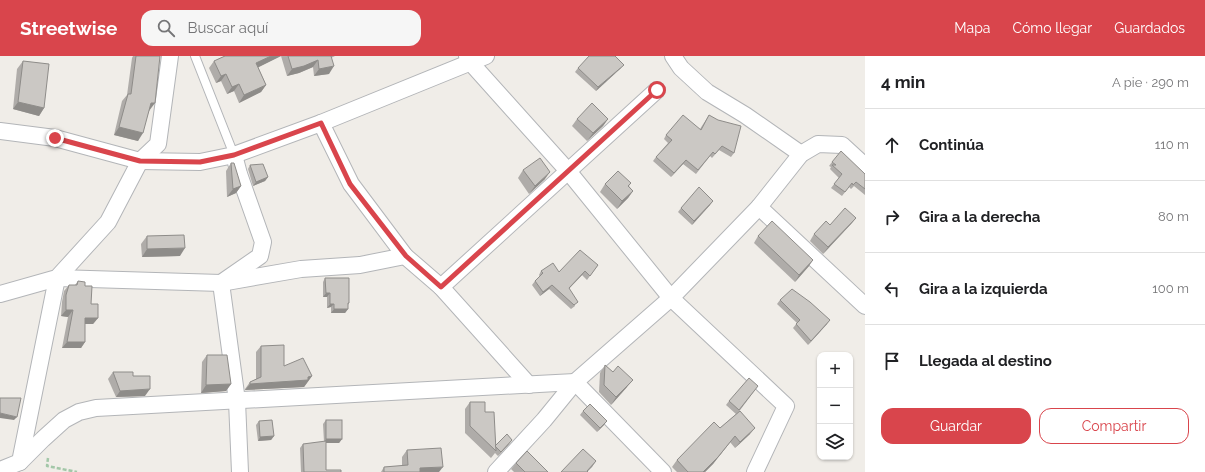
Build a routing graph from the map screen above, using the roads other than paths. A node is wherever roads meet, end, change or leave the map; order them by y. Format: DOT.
graph roads {
  1 [pos="170,56"];
  2 [pos="195,56"];
  3 [pos="486,56"];
  4 [pos="673,56"];
  5 [pos="469,59"];
  6 [pos="657,90"];
  7 [pos="321,123"];
  8 [pos="0,131"];
  9 [pos="801,154"];
  10 [pos="234,155"];
  11 [pos="140,161"];
  12 [pos="865,166"];
  13 [pos="568,171"];
  14 [pos="759,207"];
  15 [pos="406,256"];
  16 [pos="57,278"];
  17 [pos="221,283"];
  18 [pos="441,287"];
  19 [pos="0,294"];
  20 [pos="671,298"];
  21 [pos="865,306"];
  22 [pos="575,382"];
  23 [pos="529,385"];
  24 [pos="237,401"];
  25 [pos="20,462"];
  26 [pos="0,470"];
  27 [pos="240,472"];
  28 [pos="497,472"];
  29 [pos="663,472"];
  30 [pos="755,472"];
  1 -- 11 [label="street"];
  2 -- 10 [label="lane"];
  3 -- 5 [label="street"];
  4 -- 9 [label="street"];
  5 -- 7 [label="street"];
  5 -- 13 [label="street"];
  6 -- 13 [label="street"];
  7 -- 10 [label="street"];
  7 -- 15 [label="street"];
  8 -- 11 [label="street"];
  9 -- 12 [label="street"];
  9 -- 14 [label="street"];
  10 -- 11 [label="street"];
  10 -- 17 [label="street"];
  11 -- 16 [label="street"];
  13 -- 18 [label="street"];
  13 -- 20 [label="street"];
  14 -- 20 [label="street"];
  14 -- 21 [label="street"];
  15 -- 17 [label="street"];
  15 -- 18 [label="street"];
  16 -- 17 [label="street"];
  16 -- 19 [label="street"];
  16 -- 25 [label="street"];
  17 -- 24 [label="street"];
  18 -- 23 [label="street"];
  20 -- 22 [label="street"];
  20 -- 30 [label="street"];
  22 -- 23 [label="street"];
  22 -- 28 [label="street"];
  22 -- 29 [label="street"];
  23 -- 24 [label="street"];
  24 -- 25 [label="street"];
  24 -- 27 [label="street"];
  25 -- 26 [label="street"];
}
